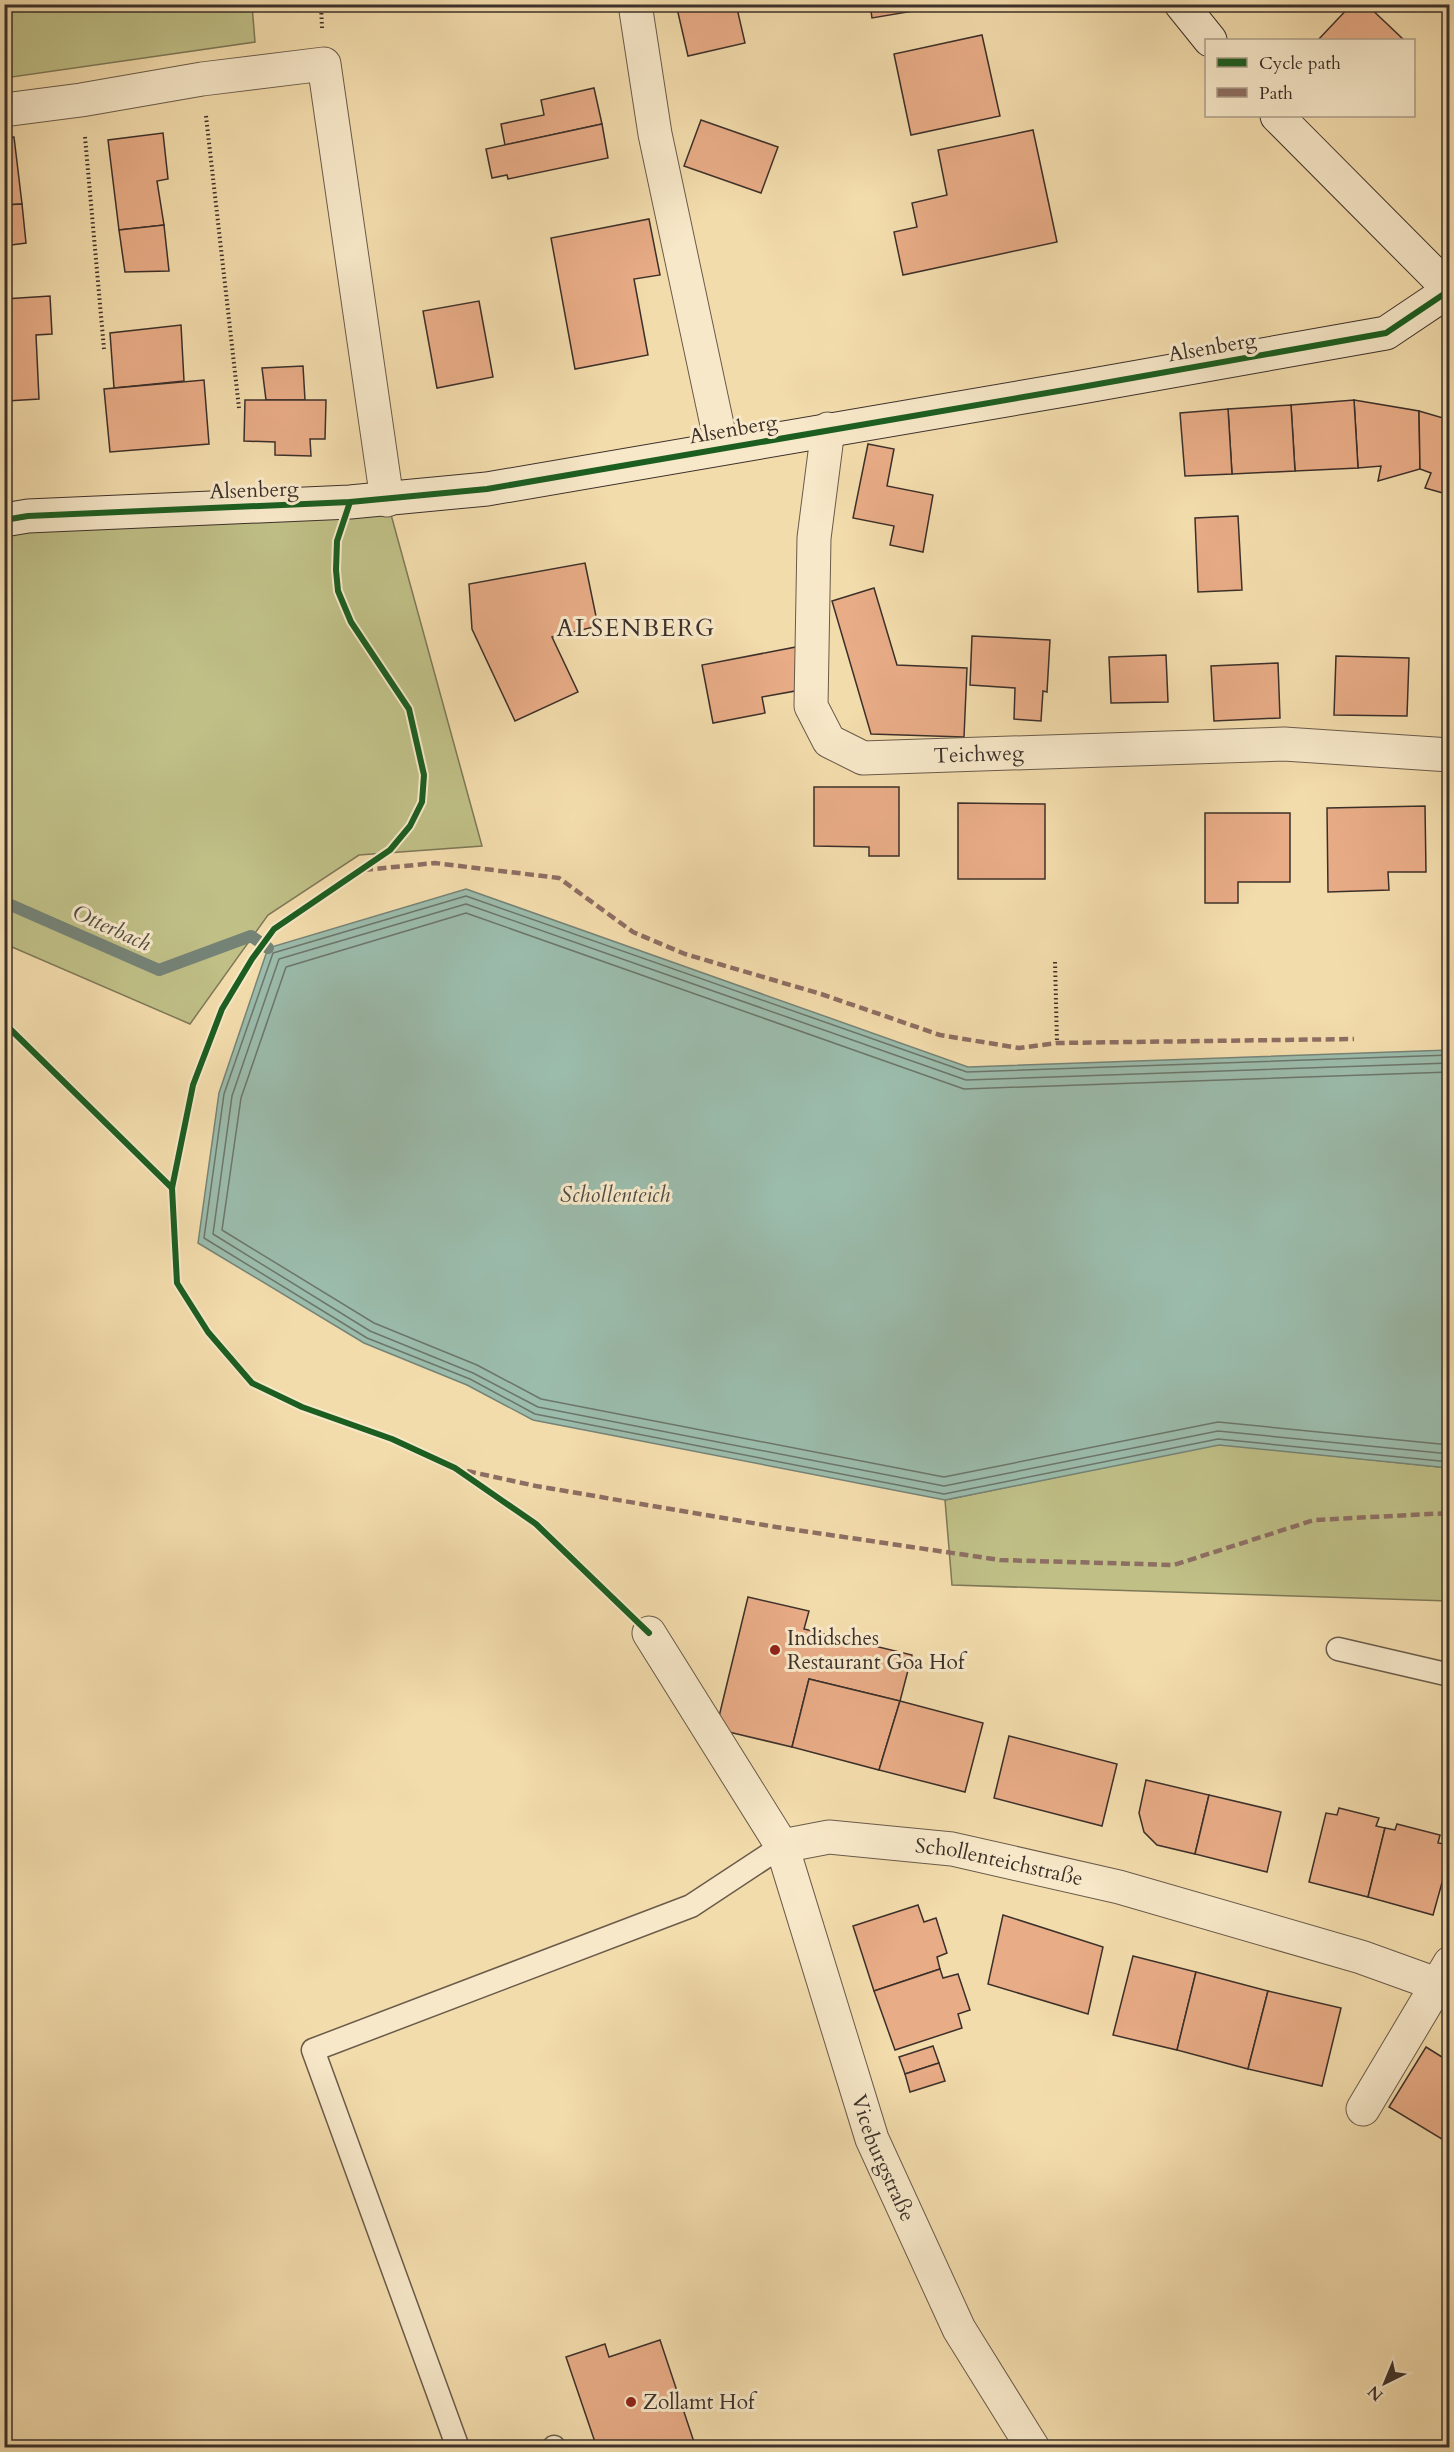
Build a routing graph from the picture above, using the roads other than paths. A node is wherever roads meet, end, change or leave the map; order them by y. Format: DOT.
graph roads {
  1 [pos="635,4"];
  2 [pos="1181,4"];
  3 [pos="1209,39"];
  4 [pos="4,110"];
  5 [pos="1278,117"];
  6 [pos="1449,290"];
  7 [pos="828,429"];
  8 [pos="722,448"];
  9 [pos="387,500"];
  10 [pos="4,520"];
  11 [pos="1449,755"];
  12 [pos="649,1633"];
  13 [pos="1338,1649"];
  14 [pos="1449,1675"];
  15 [pos="782,1846"];
  16 [pos="1445,1980"];
  17 [pos="1363,2109"];
  18 [pos="458,2448"];
  19 [pos="1033,2448"];
  1 -- 8 [label="street, Alsenberg"];
  2 -- 3 [label="street"];
  4 -- 9 [label="street"];
  5 -- 6 [label="street"];
  6 -- 7 [label="street, Alsenberg"];
  7 -- 8 [label="street, Alsenberg"];
  7 -- 11 [label="street, Teichweg"];
  8 -- 9 [label="street, Alsenberg"];
  9 -- 10 [label="street, Alsenberg"];
  12 -- 15 [label="street"];
  13 -- 14 [label="lane"];
  15 -- 16 [label="street, Schollenteichstraße"];
  15 -- 18 [label="lane"];
  15 -- 19 [label="street, Viceburgstraße"];
  16 -- 17 [label="street"];
}
